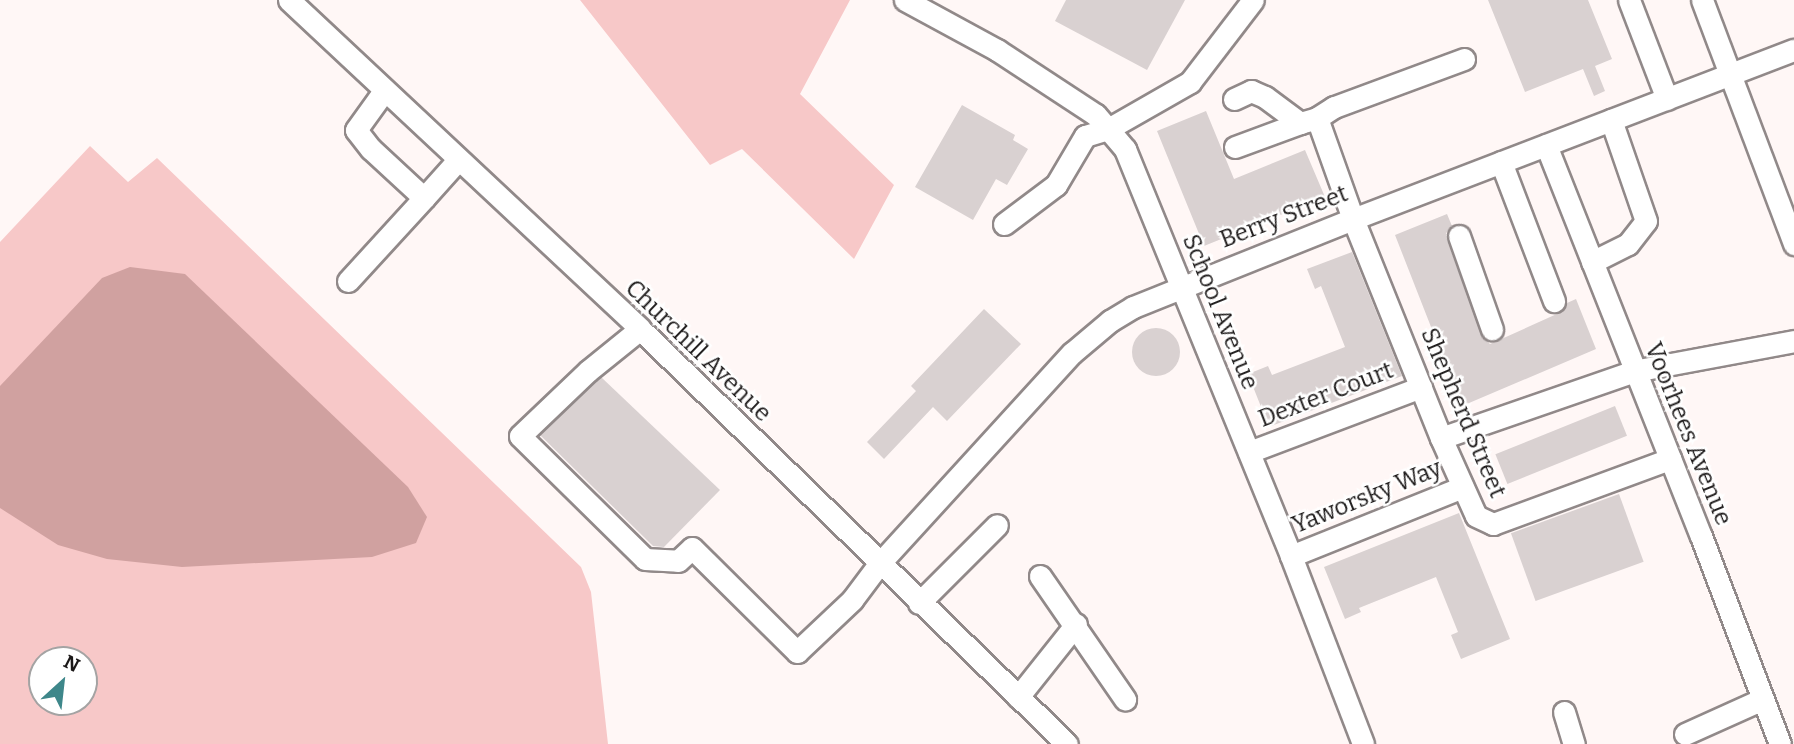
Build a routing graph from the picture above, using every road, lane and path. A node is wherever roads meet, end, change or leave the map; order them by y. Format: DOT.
graph roads {
  1 [pos="289,0"];
  2 [pos="905,0"];
  3 [pos="1254,0"];
  4 [pos="1629,0"];
  5 [pos="1702,0"];
  6 [pos="1794,50"];
  7 [pos="1464,59"];
  8 [pos="1729,75"];
  9 [pos="384,90"];
  10 [pos="1234,99"];
  11 [pos="1667,99"];
  12 [pos="1309,120"];
  13 [pos="1611,120"];
  14 [pos="1108,129"];
  15 [pos="1546,145"];
  16 [pos="1235,147"];
  17 [pos="458,160"];
  18 [pos="1501,162"];
  19 [pos="424,198"];
  20 [pos="1353,219"];
  21 [pos="1004,224"];
  22 [pos="1459,236"];
  23 [pos="1794,244"];
  24 [pos="1592,262"];
  25 [pos="348,281"];
  26 [pos="1181,286"];
  27 [pos="1554,300"];
  28 [pos="640,329"];
  29 [pos="1492,329"];
  30 [pos="1794,341"];
  31 [pos="1634,370"];
  32 [pos="1421,387"];
  33 [pos="1441,438"];
  34 [pos="1249,452"];
  35 [pos="1670,458"];
  36 [pos="1463,487"];
  37 [pos="997,525"];
  38 [pos="1291,556"];
  39 [pos="879,565"];
  40 [pos="1040,576"];
  41 [pos="919,603"];
  42 [pos="1076,624"];
  43 [pos="1018,697"];
  44 [pos="1125,699"];
  45 [pos="1763,699"];
  46 [pos="1564,712"];
  47 [pos="1685,734"];
  48 [pos="1784,737"];
  49 [pos="1067,744"];
  50 [pos="1363,744"];
  51 [pos="1574,744"];
  1 -- 9 [label="street, Churchill Avenue"];
  2 -- 14 [label="street, School Avenue"];
  3 -- 14 [label="street"];
  4 -- 11 [label="street"];
  5 -- 8 [label="street"];
  6 -- 8 [label="street, Berry Street"];
  7 -- 12 [label="street"];
  8 -- 11 [label="street, Berry Street"];
  8 -- 23 [label="street"];
  9 -- 17 [label="street, Churchill Avenue"];
  9 -- 19 [label="street"];
  10 -- 12 [label="street"];
  11 -- 13 [label="street, Berry Street"];
  12 -- 16 [label="street"];
  12 -- 20 [label="street, Shepherd Street"];
  13 -- 15 [label="street, Berry Street"];
  13 -- 24 [label="street"];
  14 -- 21 [label="street"];
  14 -- 26 [label="street, School Avenue"];
  15 -- 18 [label="street, Berry Street"];
  15 -- 24 [label="street, Voorhees Avenue"];
  17 -- 19 [label="street"];
  17 -- 28 [label="street, Churchill Avenue"];
  18 -- 20 [label="street, Berry Street"];
  18 -- 27 [label="street"];
  19 -- 25 [label="street"];
  20 -- 26 [label="street, Berry Street"];
  20 -- 32 [label="street, Shepherd Street"];
  22 -- 29 [label="street"];
  24 -- 31 [label="street, Voorhees Avenue"];
  26 -- 34 [label="street, School Avenue"];
  26 -- 39 [label="street, Berry Street"];
  28 -- 39 [label="street, Churchill Avenue"];
  28 -- 39 [label="street, Berry Street"];
  30 -- 31 [label="street"];
  31 -- 33 [label="street"];
  31 -- 35 [label="street, Voorhees Avenue"];
  32 -- 33 [label="street, Shepherd Street"];
  32 -- 34 [label="street, Dexter Court"];
  33 -- 36 [label="street, Shepherd Street"];
  34 -- 38 [label="street, School Avenue"];
  35 -- 36 [label="street, Shepherd Street"];
  35 -- 45 [label="street, Voorhees Avenue"];
  36 -- 38 [label="street, Yaworsky Way"];
  37 -- 41 [label="street"];
  38 -- 50 [label="street, School Avenue"];
  39 -- 41 [label="street, Churchill Avenue"];
  40 -- 42 [label="street"];
  41 -- 43 [label="street, Churchill Avenue"];
  42 -- 43 [label="street"];
  42 -- 44 [label="street"];
  43 -- 49 [label="street, Churchill Avenue"];
  45 -- 47 [label="street"];
  45 -- 48 [label="street, Voorhees Avenue"];
  46 -- 51 [label="street"];
}
